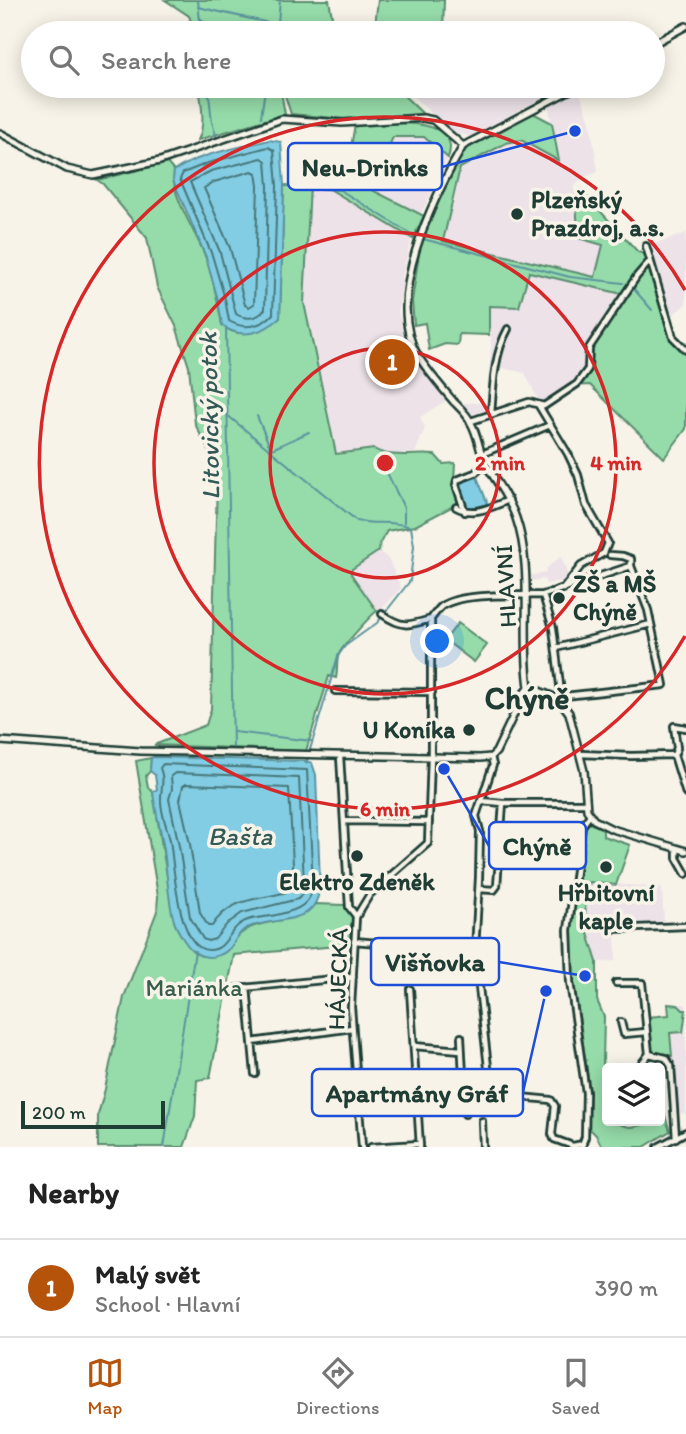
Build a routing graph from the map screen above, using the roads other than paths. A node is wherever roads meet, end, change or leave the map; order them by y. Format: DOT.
graph roads {
  1 [pos="686,26"];
  2 [pos="665,37"];
  3 [pos="555,98"];
  4 [pos="0,133"];
  5 [pos="463,146"];
  6 [pos="646,246"];
  7 [pos="650,261"];
  8 [pos="508,329"];
  9 [pos="686,350"];
  10 [pos="539,406"];
  11 [pos="491,415"];
  12 [pos="471,421"];
  13 [pos="550,425"];
  14 [pos="482,454"];
  15 [pos="486,463"];
  16 [pos="509,500"];
  17 [pos="456,507"];
  18 [pos="466,512"];
  19 [pos="610,555"];
  20 [pos="631,566"];
  21 [pos="563,589"];
  22 [pos="543,595"];
  23 [pos="524,596"];
  24 [pos="382,614"];
  25 [pos="432,619"];
  26 [pos="651,624"];
  27 [pos="556,648"];
  28 [pos="529,687"];
  29 [pos="335,691"];
  30 [pos="432,692"];
  31 [pos="559,699"];
  32 [pos="686,728"];
  33 [pos="0,741"];
  34 [pos="580,754"];
  35 [pos="340,755"];
  36 [pos="674,755"];
  37 [pos="431,757"];
  38 [pos="491,757"];
  39 [pos="686,794"];
  40 [pos="481,801"];
  41 [pos="503,803"];
  42 [pos="586,803"];
  43 [pos="590,815"];
  44 [pos="344,821"];
  45 [pos="429,822"];
  46 [pos="677,849"];
  47 [pos="686,851"];
  48 [pos="686,874"];
  49 [pos="479,889"];
  50 [pos="356,917"];
  51 [pos="686,926"];
  52 [pos="612,929"];
  53 [pos="354,942"];
  54 [pos="475,951"];
  55 [pos="353,977"];
  56 [pos="616,983"];
  57 [pos="247,988"];
  58 [pos="233,989"];
  59 [pos="410,989"];
  60 [pos="621,1022"];
  61 [pos="352,1028"];
  62 [pos="646,1032"];
  63 [pos="461,1037"];
  64 [pos="252,1042"];
  65 [pos="414,1046"];
  66 [pos="461,1050"];
  67 [pos="649,1054"];
  68 [pos="642,1063"];
  69 [pos="256,1074"];
  70 [pos="416,1091"];
  71 [pos="464,1094"];
  72 [pos="465,1114"];
  73 [pos="482,1121"];
  74 [pos="686,1132"];
  75 [pos="676,1138"];
  76 [pos="420,1146"];
  77 [pos="583,1146"];
  78 [pos="362,1147"];
  79 [pos="371,1147"];
  80 [pos="483,1147"];
  81 [pos="658,1147"];
  1 -- 2 [label="street"];
  3 -- 5 [label="street"];
  4 -- 5 [label="street"];
  5 -- 12 [label="street, HLAVNÍ"];
  6 -- 7 [label="street"];
  7 -- 9 [label="street"];
  7 -- 10 [label="street"];
  8 -- 11 [label="street"];
  10 -- 11 [label="street"];
  10 -- 13 [label="street"];
  11 -- 12 [label="street"];
  12 -- 14 [label="street, HLAVNÍ"];
  13 -- 14 [label="street"];
  13 -- 21 [label="street"];
  14 -- 15 [label="street, HLAVNÍ"];
  15 -- 16 [label="street, HLAVNÍ"];
  15 -- 18 [label="street"];
  16 -- 18 [label="street"];
  16 -- 23 [label="street, HLAVNÍ"];
  17 -- 18 [label="street"];
  19 -- 20 [label="street"];
  20 -- 21 [label="street"];
  20 -- 26 [label="street"];
  21 -- 22 [label="street"];
  22 -- 23 [label="street"];
  22 -- 27 [label="street"];
  23 -- 25 [label="street"];
  23 -- 28 [label="street, HLAVNÍ"];
  24 -- 25 [label="street"];
  25 -- 30 [label="street, HÁJECKÁ"];
  26 -- 27 [label="street"];
  26 -- 31 [label="street"];
  27 -- 31 [label="street"];
  28 -- 31 [label="street"];
  28 -- 38 [label="street"];
  29 -- 30 [label="street"];
  30 -- 37 [label="street, HÁJECKÁ"];
  31 -- 34 [label="street"];
  32 -- 36 [label="street"];
  33 -- 35 [label="street"];
  34 -- 36 [label="street"];
  34 -- 42 [label="street"];
  35 -- 37 [label="street"];
  35 -- 44 [label="street"];
  36 -- 39 [label="street"];
  37 -- 38 [label="street"];
  37 -- 45 [label="street, HÁJECKÁ"];
  38 -- 40 [label="street"];
  40 -- 41 [label="street"];
  40 -- 49 [label="street"];
  41 -- 42 [label="street"];
  41 -- 49 [label="street"];
  42 -- 43 [label="street"];
  43 -- 46 [label="street"];
  43 -- 77 [label="street"];
  44 -- 45 [label="street"];
  44 -- 50 [label="street"];
  45 -- 50 [label="street, HÁJECKÁ"];
  46 -- 47 [label="street"];
  46 -- 48 [label="street"];
  49 -- 54 [label="street"];
  50 -- 53 [label="street, HÁJECKÁ"];
  51 -- 52 [label="street"];
  53 -- 54 [label="street"];
  53 -- 55 [label="street, HÁJECKÁ"];
  54 -- 77 [label="street"];
  55 -- 57 [label="street"];
  55 -- 61 [label="street, HÁJECKÁ"];
  56 -- 62 [label="street"];
  57 -- 58 [label="street"];
  57 -- 64 [label="street"];
  59 -- 65 [label="street"];
  60 -- 62 [label="street"];
  61 -- 64 [label="street"];
  61 -- 78 [label="street, HÁJECKÁ"];
  62 -- 67 [label="street"];
  63 -- 66 [label="street"];
  64 -- 69 [label="street"];
  65 -- 66 [label="street"];
  65 -- 70 [label="street"];
  66 -- 71 [label="street"];
  67 -- 68 [label="street"];
  67 -- 75 [label="street"];
  70 -- 71 [label="street"];
  70 -- 76 [label="street"];
  71 -- 72 [label="street"];
  73 -- 80 [label="street"];
  74 -- 75 [label="street"];
  75 -- 81 [label="street"];
  76 -- 79 [label="street"];
}
